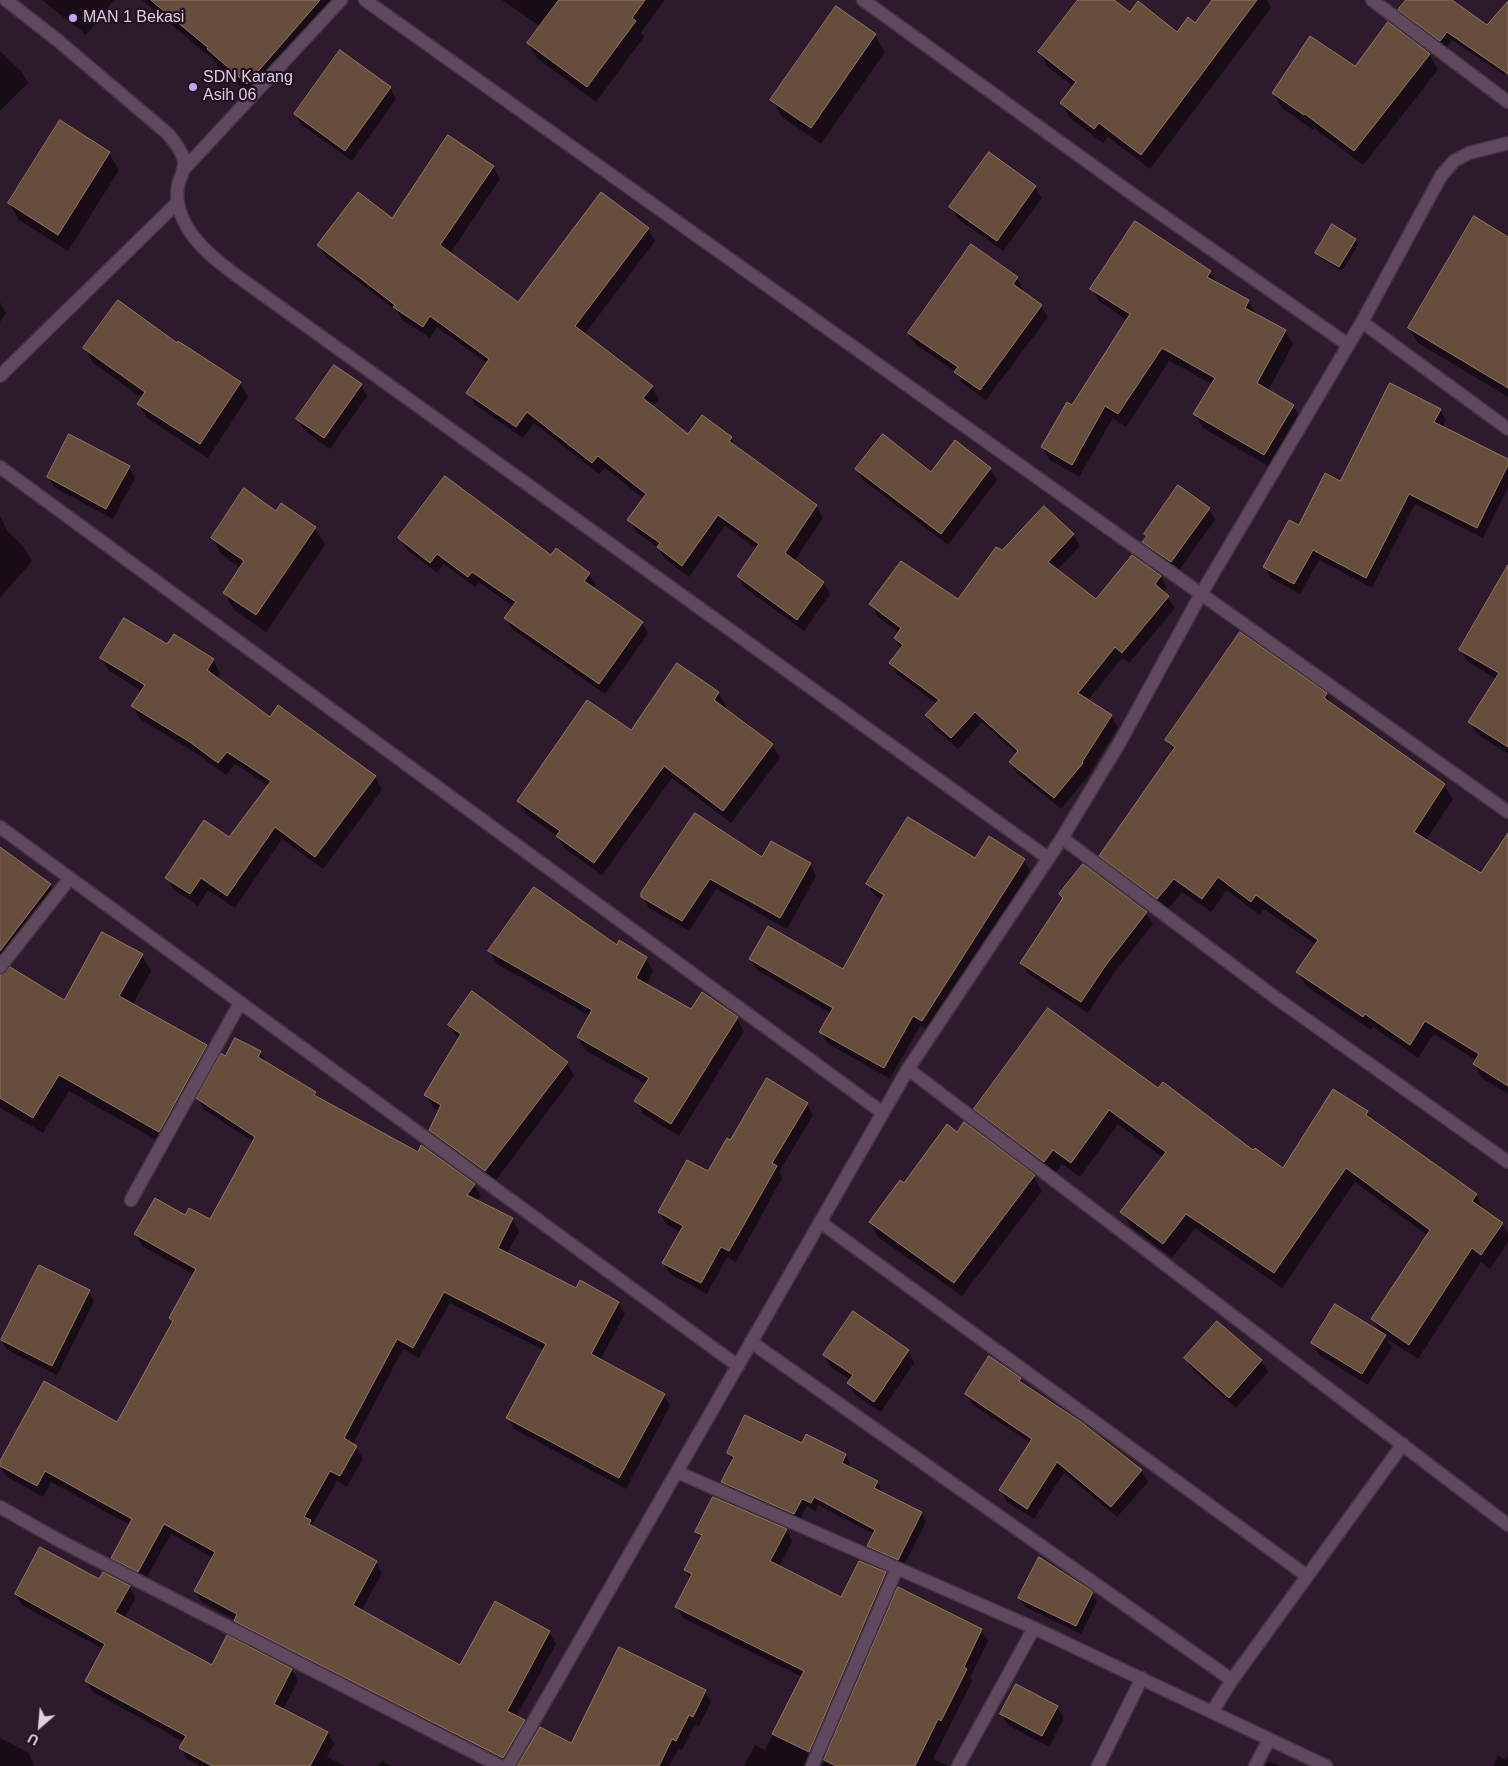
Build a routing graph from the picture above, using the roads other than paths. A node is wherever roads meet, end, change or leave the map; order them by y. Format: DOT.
graph roads {
  1 [pos="6,0"];
  2 [pos="341,0"];
  3 [pos="365,0"];
  4 [pos="863,0"];
  5 [pos="1372,0"];
  6 [pos="1508,102"];
  7 [pos="1508,143"];
  8 [pos="186,167"];
  9 [pos="178,202"];
  10 [pos="1362,322"];
  11 [pos="1347,344"];
  12 [pos="0,376"];
  13 [pos="1508,429"];
  14 [pos="0,468"];
  15 [pos="1201,594"];
  16 [pos="1508,812"];
  17 [pos="0,827"];
  18 [pos="1062,838"];
  19 [pos="1048,858"];
  20 [pos="70,878"];
  21 [pos="0,967"];
  22 [pos="240,1003"];
  23 [pos="908,1069"];
  24 [pos="883,1113"];
  25 [pos="1508,1162"];
  26 [pos="131,1200"];
  27 [pos="820,1222"];
  28 [pos="751,1342"];
  29 [pos="738,1366"];
  30 [pos="1403,1444"];
  31 [pos="678,1472"];
  32 [pos="0,1507"];
  33 [pos="1508,1525"];
  34 [pos="897,1568"];
  35 [pos="1307,1576"];
  36 [pos="1034,1628"];
  37 [pos="1142,1678"];
  38 [pos="1232,1680"];
  39 [pos="1212,1712"];
  40 [pos="1269,1740"];
  41 [pos="500,1766"];
  42 [pos="508,1766"];
  43 [pos="812,1766"];
  44 [pos="958,1766"];
  45 [pos="1098,1766"];
  46 [pos="1255,1766"];
  47 [pos="1326,1766"];
  1 -- 8 [label="street"];
  2 -- 8 [label="street"];
  3 -- 15 [label="street"];
  4 -- 11 [label="street"];
  5 -- 6 [label="street"];
  7 -- 10 [label="street"];
  8 -- 9 [label="street"];
  9 -- 12 [label="street"];
  9 -- 19 [label="street"];
  10 -- 11 [label="street"];
  10 -- 13 [label="street"];
  11 -- 15 [label="street"];
  14 -- 24 [label="street"];
  15 -- 16 [label="street"];
  15 -- 18 [label="street"];
  17 -- 20 [label="street"];
  18 -- 19 [label="street"];
  18 -- 25 [label="street"];
  19 -- 23 [label="street"];
  20 -- 21 [label="street"];
  20 -- 22 [label="street"];
  22 -- 26 [label="street"];
  22 -- 29 [label="street"];
  23 -- 24 [label="street"];
  23 -- 30 [label="street"];
  24 -- 27 [label="street"];
  27 -- 28 [label="street"];
  27 -- 35 [label="street"];
  28 -- 29 [label="street"];
  28 -- 38 [label="street"];
  29 -- 31 [label="street"];
  30 -- 33 [label="street"];
  30 -- 35 [label="street"];
  31 -- 34 [label="street"];
  31 -- 42 [label="street"];
  32 -- 41 [label="street"];
  34 -- 36 [label="street"];
  34 -- 43 [label="street"];
  35 -- 38 [label="street"];
  36 -- 37 [label="street"];
  36 -- 44 [label="street"];
  37 -- 39 [label="street"];
  37 -- 45 [label="street"];
  38 -- 39 [label="street"];
  39 -- 40 [label="street"];
  40 -- 46 [label="street"];
  40 -- 47 [label="street"];
}
